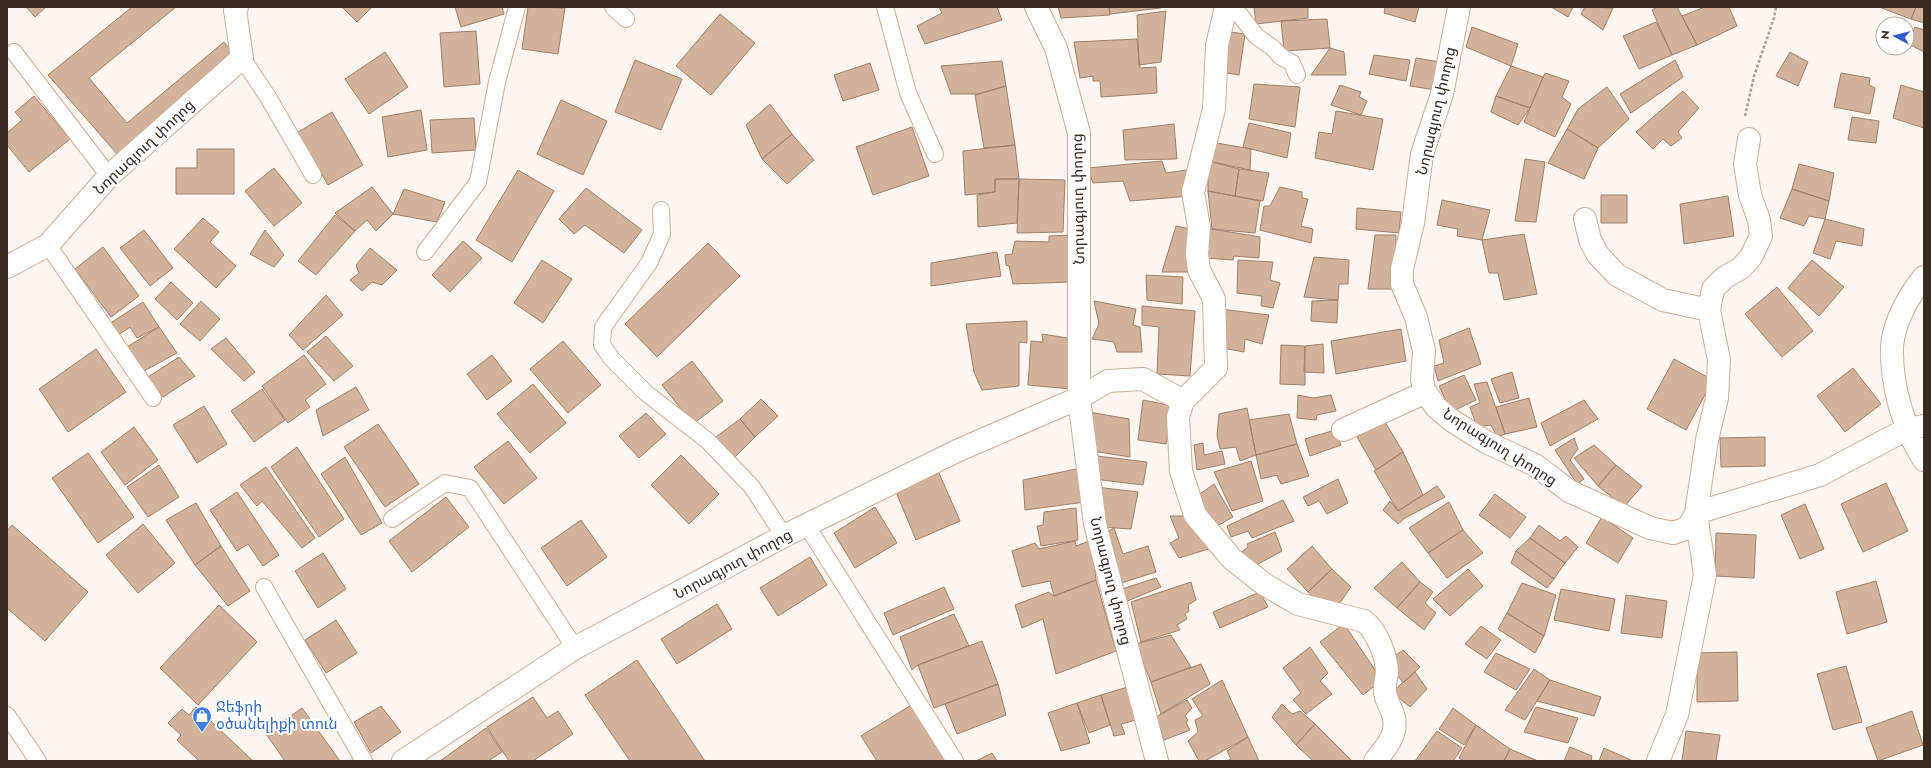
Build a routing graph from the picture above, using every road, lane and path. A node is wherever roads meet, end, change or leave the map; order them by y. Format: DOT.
graph roads {
  1 [pos="237,7"];
  2 [pos="518,7"];
  3 [pos="613,7"];
  4 [pos="885,7"];
  5 [pos="1036,7"];
  6 [pos="1226,7"];
  7 [pos="1234,7"];
  8 [pos="1459,7"];
  9 [pos="1776,7"];
  10 [pos="626,20"];
  11 [pos="14,52"];
  12 [pos="242,58"];
  13 [pos="1298,75"];
  14 [pos="1749,138"];
  15 [pos="935,154"];
  16 [pos="312,175"];
  17 [pos="110,176"];
  18 [pos="661,210"];
  19 [pos="1585,219"];
  20 [pos="48,245"];
  21 [pos="424,252"];
  22 [pos="7,267"];
  23 [pos="1924,277"];
  24 [pos="1709,310"];
  25 [pos="1426,392"];
  26 [pos="153,398"];
  27 [pos="1079,398"];
  28 [pos="1183,400"];
  29 [pos="1915,427"];
  30 [pos="1343,430"];
  31 [pos="1924,460"];
  32 [pos="1696,513"];
  33 [pos="392,519"];
  34 [pos="807,526"];
  35 [pos="784,536"];
  36 [pos="264,587"];
  37 [pos="574,648"];
  38 [pos="7,715"];
  39 [pos="38,761"];
  40 [pos="364,761"];
  41 [pos="404,761"];
  42 [pos="955,761"];
  43 [pos="1157,761"];
  44 [pos="1375,761"];
  45 [pos="1658,761"];
  1 -- 12 [label="street"];
  2 -- 21 [label="lane"];
  3 -- 10 [label="lane"];
  4 -- 15 [label="lane"];
  5 -- 27 [label="street, Նորագյուղ փողոց"];
  6 -- 28 [label="street"];
  7 -- 13 [label="lane"];
  8 -- 25 [label="street, Նորագյուղ փողոց"];
  9 -- 14 [label="path"];
  11 -- 17 [label="lane"];
  12 -- 16 [label="lane"];
  12 -- 17 [label="street, Նորագյուղ փողոց"];
  14 -- 24 [label="street, Նորագյուղ փողոց"];
  17 -- 20 [label="street, Նորագյուղ փողոց"];
  18 -- 35 [label="lane"];
  19 -- 24 [label="street"];
  20 -- 22 [label="street, Նորագյուղ փողոց"];
  20 -- 26 [label="lane"];
  23 -- 29 [label="street"];
  24 -- 32 [label="street, Նորագյուղ փողոց"];
  25 -- 30 [label="street"];
  25 -- 32 [label="street, Նորագյուղ փողոց"];
  27 -- 28 [label="street, Նորագյուղ փողոց"];
  27 -- 34 [label="street, Նորագյուղ փողոց"];
  27 -- 43 [label="street, Նորագյուղ փողոց"];
  28 -- 44 [label="street"];
  29 -- 31 [label="street"];
  29 -- 32 [label="street"];
  32 -- 45 [label="street, Նորագյուղ փողոց"];
  33 -- 37 [label="lane"];
  34 -- 35 [label="street, Նորագյուղ փողոց"];
  34 -- 42 [label="lane"];
  35 -- 37 [label="street, Նորագյուղ փողոց"];
  36 -- 40 [label="lane"];
  37 -- 41 [label="street, Նորագյուղ փողոց"];
  38 -- 39 [label="lane"];
}
